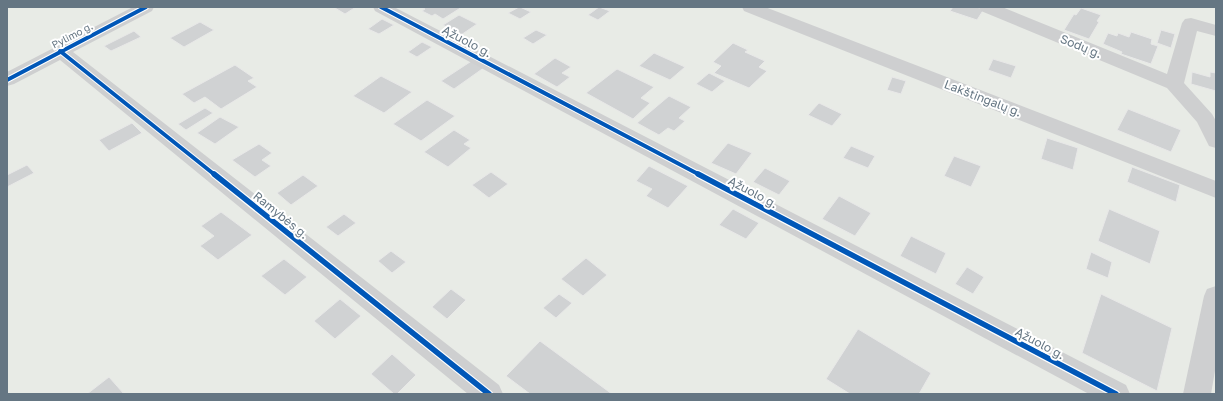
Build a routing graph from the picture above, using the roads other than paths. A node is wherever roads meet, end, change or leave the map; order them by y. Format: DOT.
graph roads {
  1 [pos="146,7"];
  2 [pos="381,7"];
  3 [pos="750,7"];
  4 [pos="987,7"];
  5 [pos="779,12"];
  6 [pos="1216,31"];
  7 [pos="60,51"];
  8 [pos="7,80"];
  9 [pos="1174,84"];
  10 [pos="1216,141"];
  11 [pos="1216,190"];
  12 [pos="1216,296"];
  13 [pos="489,394"];
  14 [pos="1116,394"];
  15 [pos="1198,394"];
  1 -- 7 [label="street, Pylimo g."];
  2 -- 14 [label="street, Ąžuolo g."];
  3 -- 5 [label="street, Lakštingalų g."];
  4 -- 9 [label="street, Sodų g."];
  5 -- 11 [label="street, Lakštingalų g."];
  6 -- 9 [label="street"];
  7 -- 8 [label="street, Pylimo g."];
  7 -- 13 [label="street, Ramybės g."];
  9 -- 10 [label="street"];
  12 -- 15 [label="street"];
}
